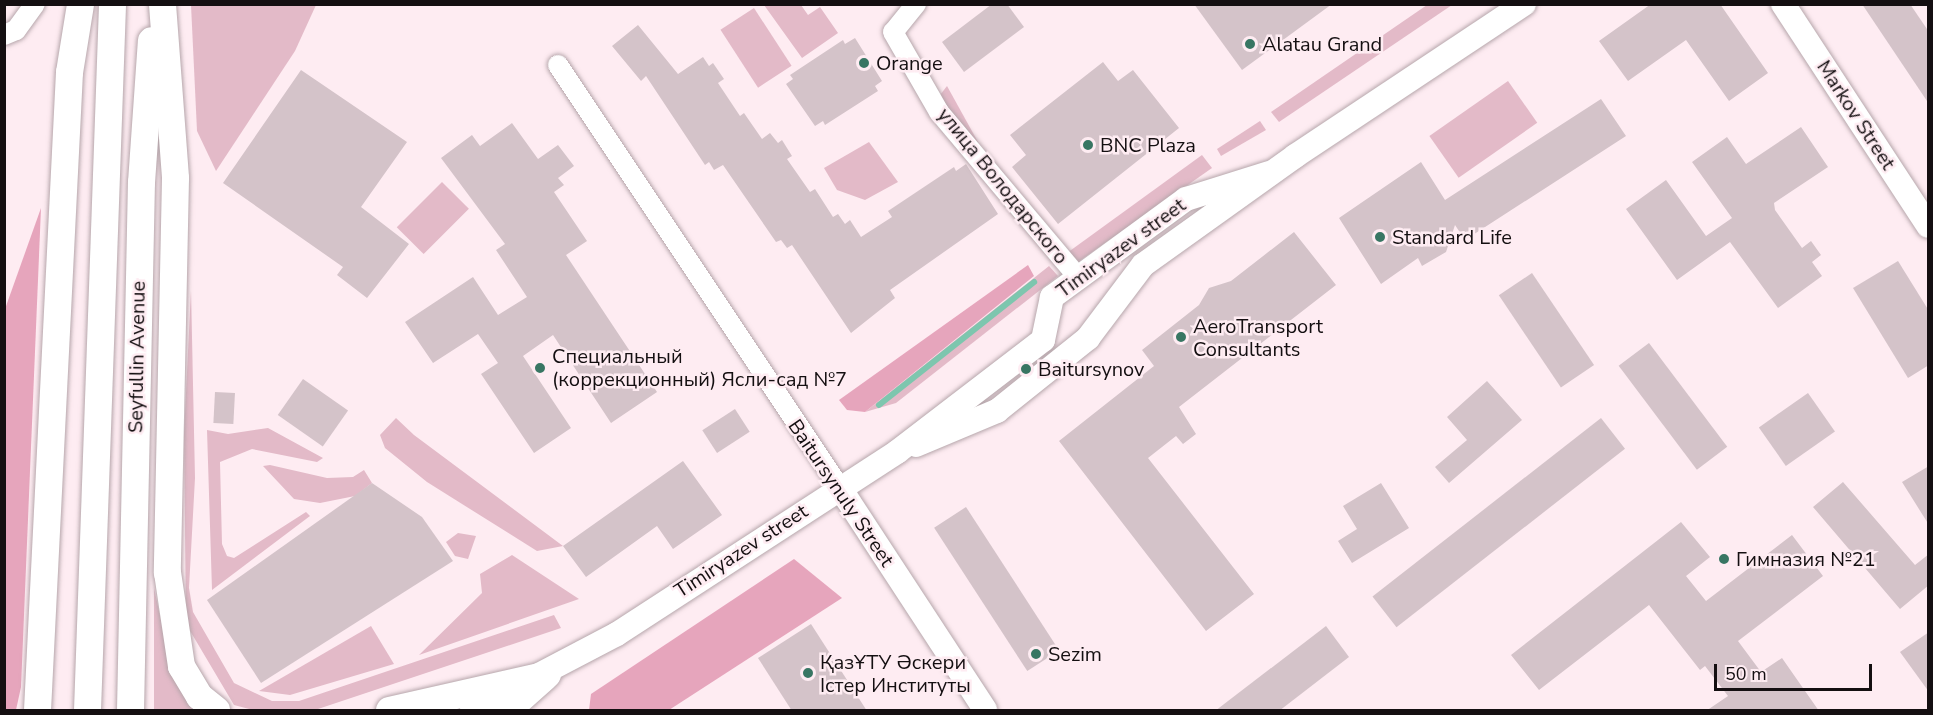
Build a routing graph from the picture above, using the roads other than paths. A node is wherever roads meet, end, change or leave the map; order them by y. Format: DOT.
graph roads {
  1 [pos="35,4"];
  2 [pos="80,4"];
  3 [pos="112,4"];
  4 [pos="153,4"];
  5 [pos="162,4"];
  6 [pos="916,4"];
  7 [pos="1524,4"];
  8 [pos="1783,4"];
  9 [pos="4,35"];
  10 [pos="558,65"];
  11 [pos="1269,173"];
  12 [pos="1929,226"];
  13 [pos="1078,278"];
  14 [pos="897,452"];
  15 [pos="840,488"];
  16 [pos="547,674"];
  17 [pos="37,711"];
  18 [pos="87,711"];
  19 [pos="130,711"];
  20 [pos="216,711"];
  21 [pos="390,711"];
  22 [pos="472,711"];
  23 [pos="507,711"];
  24 [pos="985,711"];
  1 -- 9 [label="street"];
  2 -- 17 [label="main road"];
  3 -- 18 [label="main road, Seyfullin Avenue"];
  4 -- 19 [label="main road, Seyfullin Avenue"];
  5 -- 20 [label="main road"];
  6 -- 13 [label="street, улица Володарского"];
  7 -- 11 [label="street, Timiryazev street"];
  8 -- 12 [label="street, Markov Street"];
  10 -- 15 [label="street, Baitursynuly Street"];
  11 -- 13 [label="street, Timiryazev street"];
  11 -- 14 [label="street, Timiryazev street"];
  13 -- 14 [label="street, Timiryazev street"];
  14 -- 15 [label="street, Timiryazev street"];
  15 -- 16 [label="street, Timiryazev street"];
  15 -- 24 [label="street, Baitursynuly Street"];
  16 -- 21 [label="main road"];
  16 -- 22 [label="street, Timiryazev street"];
  16 -- 23 [label="main road"];
}
